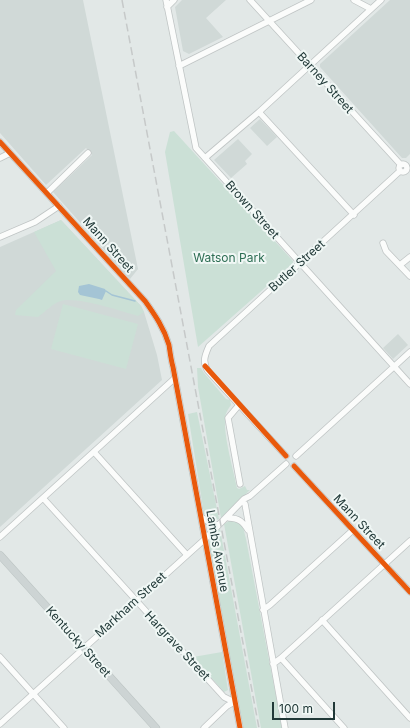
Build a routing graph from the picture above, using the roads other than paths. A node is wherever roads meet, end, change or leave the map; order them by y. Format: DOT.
graph roads {
  1 [pos="166,0"];
  2 [pos="174,0"];
  3 [pos="250,0"];
  4 [pos="311,0"];
  5 [pos="354,0"];
  6 [pos="381,0"];
  7 [pos="167,7"];
  8 [pos="371,9"];
  9 [pos="269,21"];
  10 [pos="310,65"];
  11 [pos="179,66"];
  12 [pos="259,112"];
  13 [pos="0,142"];
  14 [pos="10,153"];
  15 [pos="88,153"];
  16 [pos="0,158"];
  17 [pos="205,158"];
  18 [pos="406,169"];
  19 [pos="47,193"];
  20 [pos="59,206"];
  21 [pos="354,215"];
  22 [pos="0,237"];
  23 [pos="383,243"];
  24 [pos="410,256"];
  25 [pos="300,262"];
  26 [pos="400,265"];
  27 [pos="410,276"];
  28 [pos="410,352"];
  29 [pos="394,366"];
  30 [pos="175,378"];
  31 [pos="410,384"];
  32 [pos="239,405"];
  33 [pos="94,452"];
  34 [pos="286,456"];
  35 [pos="296,456"];
  36 [pos="286,464"];
  37 [pos="294,466"];
  38 [pos="240,484"];
  39 [pos="250,496"];
  40 [pos="43,498"];
  41 [pos="245,504"];
  42 [pos="201,516"];
  43 [pos="227,519"];
  44 [pos="218,525"];
  45 [pos="353,530"];
  46 [pos="249,532"];
  47 [pos="0,537"];
  48 [pos="205,539"];
  49 [pos="410,540"];
  50 [pos="0,555"];
  51 [pos="187,555"];
  52 [pos="385,564"];
  53 [pos="410,592"];
  54 [pos="136,601"];
  55 [pos="263,610"];
  56 [pos="322,620"];
  57 [pos="84,648"];
  58 [pos="0,657"];
  59 [pos="281,658"];
  60 [pos="273,664"];
  61 [pos="33,694"];
  62 [pos="234,702"];
  63 [pos="410,718"];
  64 [pos="0,724"];
  65 [pos="64,728"];
  66 [pos="156,728"];
  67 [pos="204,728"];
  68 [pos="240,728"];
  69 [pos="285,728"];
  70 [pos="344,728"];
  1 -- 7 [label="street, Brown Street"];
  2 -- 7 [label="street"];
  3 -- 9 [label="street, Barney Street"];
  4 -- 9 [label="street"];
  5 -- 8 [label="street"];
  6 -- 8 [label="street"];
  7 -- 11 [label="street, Brown Street"];
  8 -- 10 [label="street"];
  9 -- 10 [label="street, Barney Street"];
  9 -- 11 [label="street"];
  10 -- 12 [label="street"];
  10 -- 18 [label="street, Barney Street"];
  11 -- 17 [label="street, Brown Street"];
  12 -- 17 [label="street"];
  12 -- 21 [label="street"];
  13 -- 14 [label="street, Mann Street"];
  14 -- 16 [label="street"];
  14 -- 19 [label="street, Mann Street"];
  15 -- 19 [label="street"];
  17 -- 25 [label="street, Brown Street"];
  18 -- 21 [label="street, Butler Street"];
  19 -- 20 [label="street, Mann Street"];
  20 -- 22 [label="street"];
  20 -- 30 [label="street, Mann Street"];
  21 -- 25 [label="street, Butler Street"];
  23 -- 26 [label="street"];
  24 -- 26 [label="street"];
  25 -- 29 [label="street, Brown Street"];
  25 -- 32 [label="street, Butler Street"];
  26 -- 27 [label="street"];
  28 -- 29 [label="street"];
  29 -- 31 [label="street, Brown Street"];
  29 -- 35 [label="street"];
  30 -- 33 [label="street"];
  30 -- 42 [label="street, Lambs Avenue"];
  32 -- 34 [label="street"];
  32 -- 38 [label="street"];
  33 -- 40 [label="street"];
  33 -- 51 [label="street"];
  34 -- 35 [label="street"];
  34 -- 36 [label="street"];
  35 -- 37 [label="street"];
  36 -- 37 [label="street"];
  36 -- 39 [label="street, Markham Street"];
  37 -- 45 [label="street, Mann Street"];
  39 -- 41 [label="street, Markham Street"];
  39 -- 43 [label="street, Markham Street"];
  40 -- 47 [label="street"];
  40 -- 54 [label="street, Hargrave Street"];
  41 -- 43 [label="street, Markham Street"];
  41 -- 46 [label="street"];
  42 -- 44 [label="street, Lambs Avenue"];
  42 -- 48 [label="street, Lambs Avenue"];
  43 -- 44 [label="street, Markham Street"];
  43 -- 46 [label="street"];
  44 -- 48 [label="street, Markham Street"];
  45 -- 52 [label="street, Mann Street"];
  45 -- 55 [label="street"];
  46 -- 55 [label="street"];
  48 -- 51 [label="street, Markham Street"];
  48 -- 62 [label="street, Lambs Avenue"];
  49 -- 52 [label="street"];
  50 -- 57 [label="main road, Kentucky Street"];
  51 -- 54 [label="street, Markham Street"];
  52 -- 53 [label="street, Mann Street"];
  52 -- 56 [label="street"];
  54 -- 57 [label="street, Markham Street"];
  54 -- 62 [label="street, Hargrave Street"];
  55 -- 60 [label="street"];
  56 -- 59 [label="street"];
  56 -- 63 [label="street"];
  57 -- 61 [label="street, Markham Street"];
  57 -- 66 [label="main road, Kentucky Street"];
  58 -- 61 [label="street"];
  59 -- 60 [label="street"];
  59 -- 70 [label="street"];
  60 -- 69 [label="street"];
  61 -- 64 [label="street, Markham Street"];
  61 -- 65 [label="street"];
  62 -- 67 [label="street"];
  62 -- 68 [label="street, Lambs Avenue"];
}
